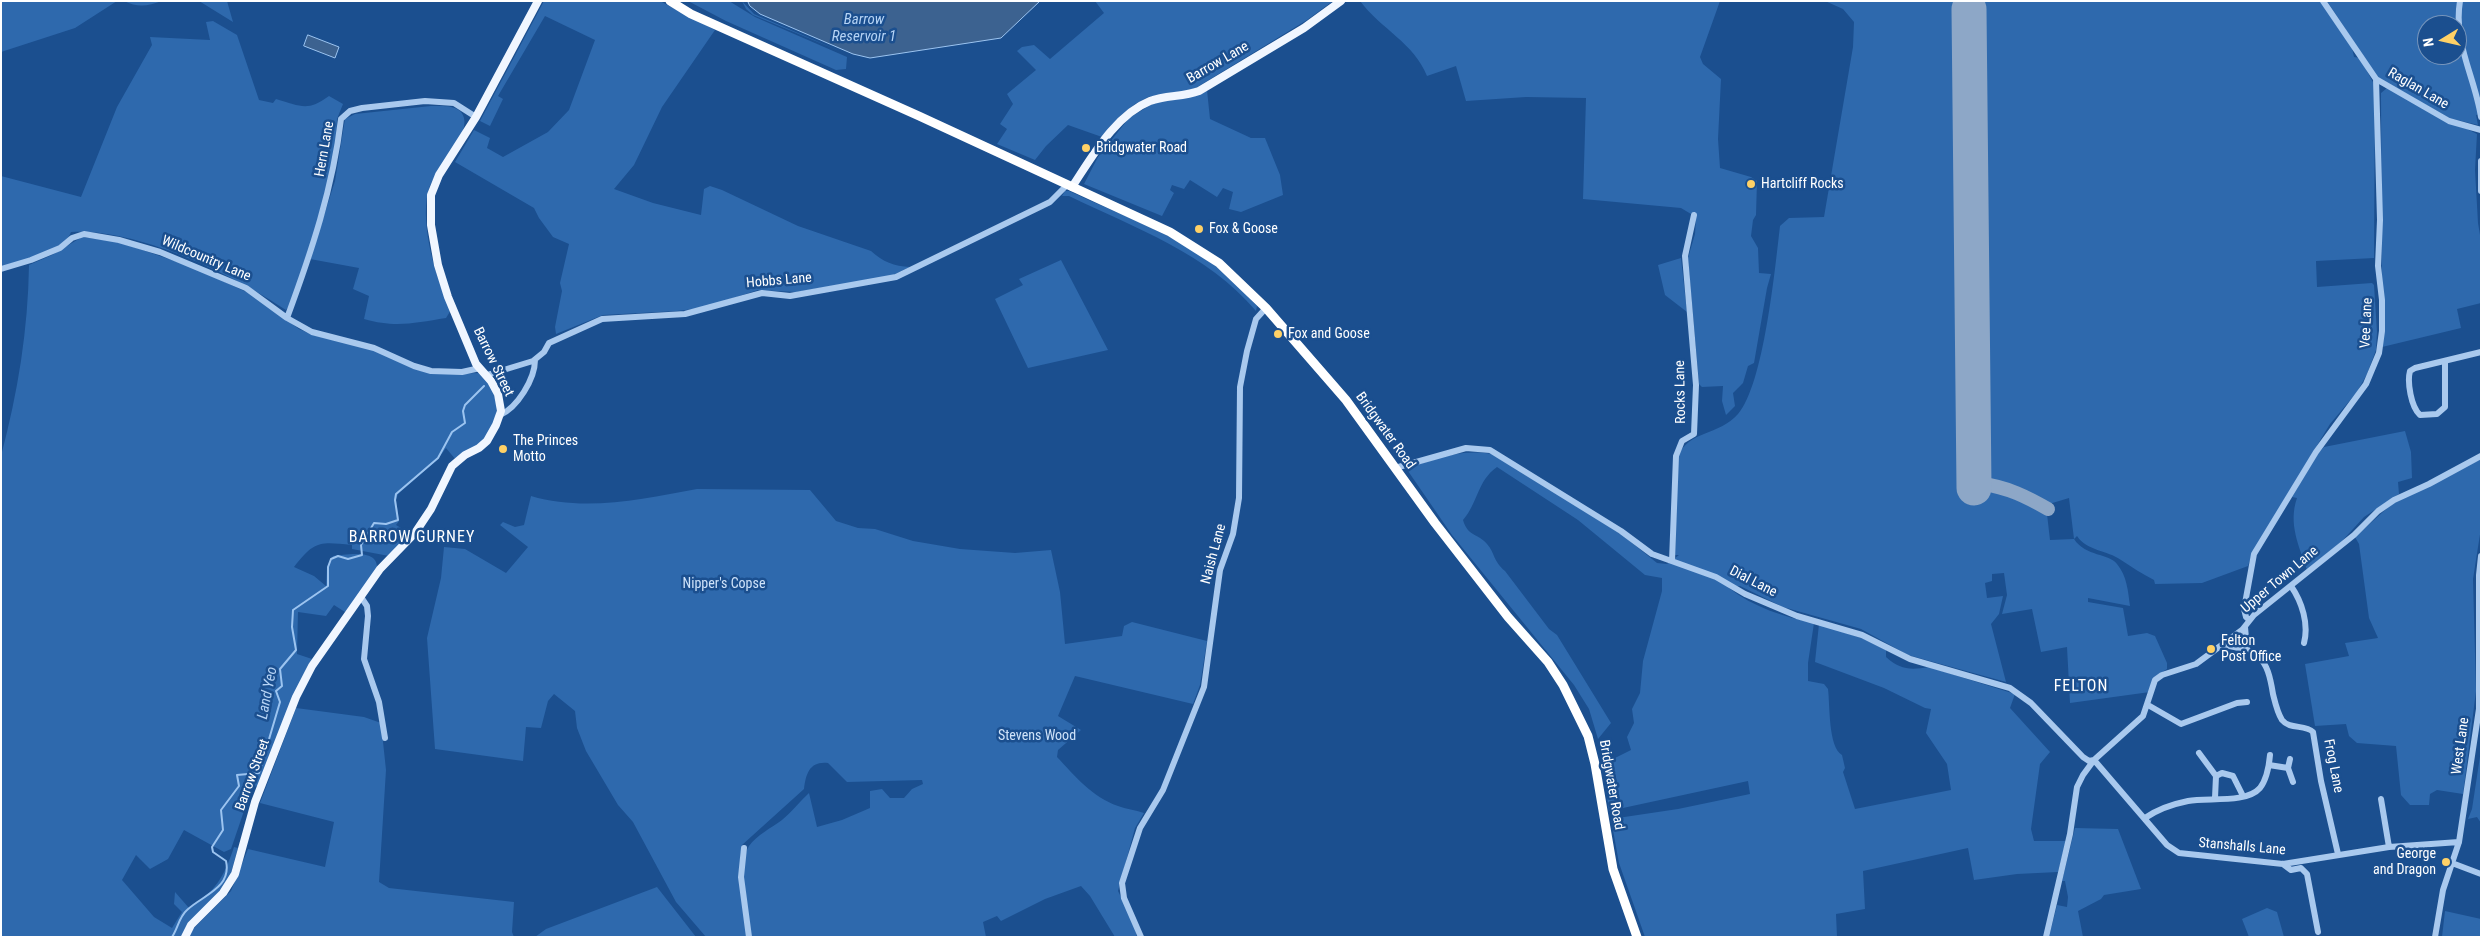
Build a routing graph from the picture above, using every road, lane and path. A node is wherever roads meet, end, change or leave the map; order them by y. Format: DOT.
graph roads {
  1 [pos="538,1"];
  2 [pos="670,1"];
  3 [pos="1341,1"];
  4 [pos="2323,1"];
  5 [pos="2460,1"];
  6 [pos="2376,79"];
  7 [pos="2386,85"];
  8 [pos="2378,90"];
  9 [pos="476,117"];
  10 [pos="2481,117"];
  11 [pos="2481,130"];
  12 [pos="2481,161"];
  13 [pos="1069,186"];
  14 [pos="2481,190"];
  15 [pos="1694,215"];
  16 [pos="1,269"];
  17 [pos="1266,308"];
  18 [pos="287,318"];
  19 [pos="2481,352"];
  20 [pos="535,360"];
  21 [pos="2445,361"];
  22 [pos="480,368"];
  23 [pos="487,375"];
  24 [pos="500,415"];
  25 [pos="2481,456"];
  26 [pos="1395,468"];
  27 [pos="2481,556"];
  28 [pos="1672,561"];
  29 [pos="2291,586"];
  30 [pos="361,598"];
  31 [pos="2249,620"];
  32 [pos="2245,627"];
  33 [pos="2308,640"];
  34 [pos="2224,645"];
  35 [pos="2247,649"];
  36 [pos="2248,702"];
  37 [pos="2148,705"];
  38 [pos="385,738"];
  39 [pos="2199,753"];
  40 [pos="2270,755"];
  41 [pos="2290,759"];
  42 [pos="2094,760"];
  43 [pos="2269,765"];
  44 [pos="2288,768"];
  45 [pos="2216,776"];
  46 [pos="2293,782"];
  47 [pos="2243,796"];
  48 [pos="2215,798"];
  49 [pos="2380,799"];
  50 [pos="2145,818"];
  51 [pos="2459,842"];
  52 [pos="2389,847"];
  53 [pos="744,848"];
  54 [pos="2338,854"];
  55 [pos="2452,863"];
  56 [pos="2283,864"];
  57 [pos="2481,874"];
  58 [pos="2318,932"];
  59 [pos="185,937"];
  60 [pos="749,937"];
  61 [pos="1141,937"];
  62 [pos="1638,937"];
  63 [pos="2046,937"];
  64 [pos="2435,937"];
  1 -- 9 [label="main road, Barrow Street"];
  2 -- 13 [label="highway, Bridgwater Road"];
  3 -- 13 [label="main road, Barrow Lane"];
  4 -- 6 [label="street, Raglan Lane"];
  5 -- 10 [label="street"];
  6 -- 7 [label="street, Raglan Lane"];
  6 -- 8 [label="street, Vee Lane"];
  7 -- 8 [label="street"];
  7 -- 11 [label="street, Raglan Lane"];
  8 -- 31 [label="street, Vee Lane"];
  9 -- 18 [label="street, Hern Lane"];
  9 -- 22 [label="main road, Barrow Street"];
  12 -- 14 [label="street"];
  13 -- 17 [label="highway, Bridgwater Road"];
  13 -- 20 [label="street, Hobbs Lane"];
  15 -- 28 [label="street, Rocks Lane"];
  16 -- 18 [label="street, Wildcountry Lane"];
  17 -- 26 [label="highway, Bridgwater Road"];
  17 -- 61 [label="street, Naish Lane"];
  18 -- 22 [label="street, Wildcountry Lane"];
  19 -- 21 [label="street"];
  20 -- 23 [label="street"];
  20 -- 24 [label="street"];
  21 -- 21 [label="street"];
  22 -- 23 [label="main road, Barrow Street"];
  23 -- 24 [label="main road, Barrow Street"];
  24 -- 30 [label="main road, Barrow Street"];
  25 -- 29 [label="street, Upper Town Lane"];
  26 -- 28 [label="street, Dial Lane"];
  26 -- 62 [label="highway, Bridgwater Road"];
  27 -- 51 [label="street, West Lane"];
  28 -- 42 [label="street, Dial Lane"];
  29 -- 31 [label="street, Upper Town Lane"];
  29 -- 33 [label="street"];
  30 -- 38 [label="street"];
  30 -- 59 [label="main road, Barrow Street"];
  31 -- 32 [label="street, Upper Town Lane"];
  32 -- 34 [label="street, Upper Town Lane"];
  32 -- 35 [label="street"];
  34 -- 35 [label="street"];
  34 -- 37 [label="street, Upper Town Lane"];
  35 -- 54 [label="street, Frog Lane"];
  36 -- 37 [label="street"];
  37 -- 42 [label="street, Upper Town Lane"];
  39 -- 45 [label="street"];
  40 -- 43 [label="street"];
  41 -- 44 [label="street"];
  42 -- 50 [label="street, Stanshalls Lane"];
  42 -- 63 [label="street, Upper Town Lane"];
  43 -- 44 [label="street"];
  43 -- 47 [label="street"];
  44 -- 46 [label="street"];
  45 -- 47 [label="street"];
  45 -- 48 [label="street"];
  47 -- 48 [label="street"];
  48 -- 50 [label="street"];
  49 -- 52 [label="street"];
  50 -- 56 [label="street, Stanshalls Lane"];
  51 -- 52 [label="street, Stanshalls Lane"];
  51 -- 55 [label="street, West Lane"];
  52 -- 54 [label="street, Stanshalls Lane"];
  53 -- 60 [label="street"];
  54 -- 56 [label="street, Stanshalls Lane"];
  55 -- 57 [label="street"];
  55 -- 64 [label="street, West Lane"];
  56 -- 58 [label="street"];
}
